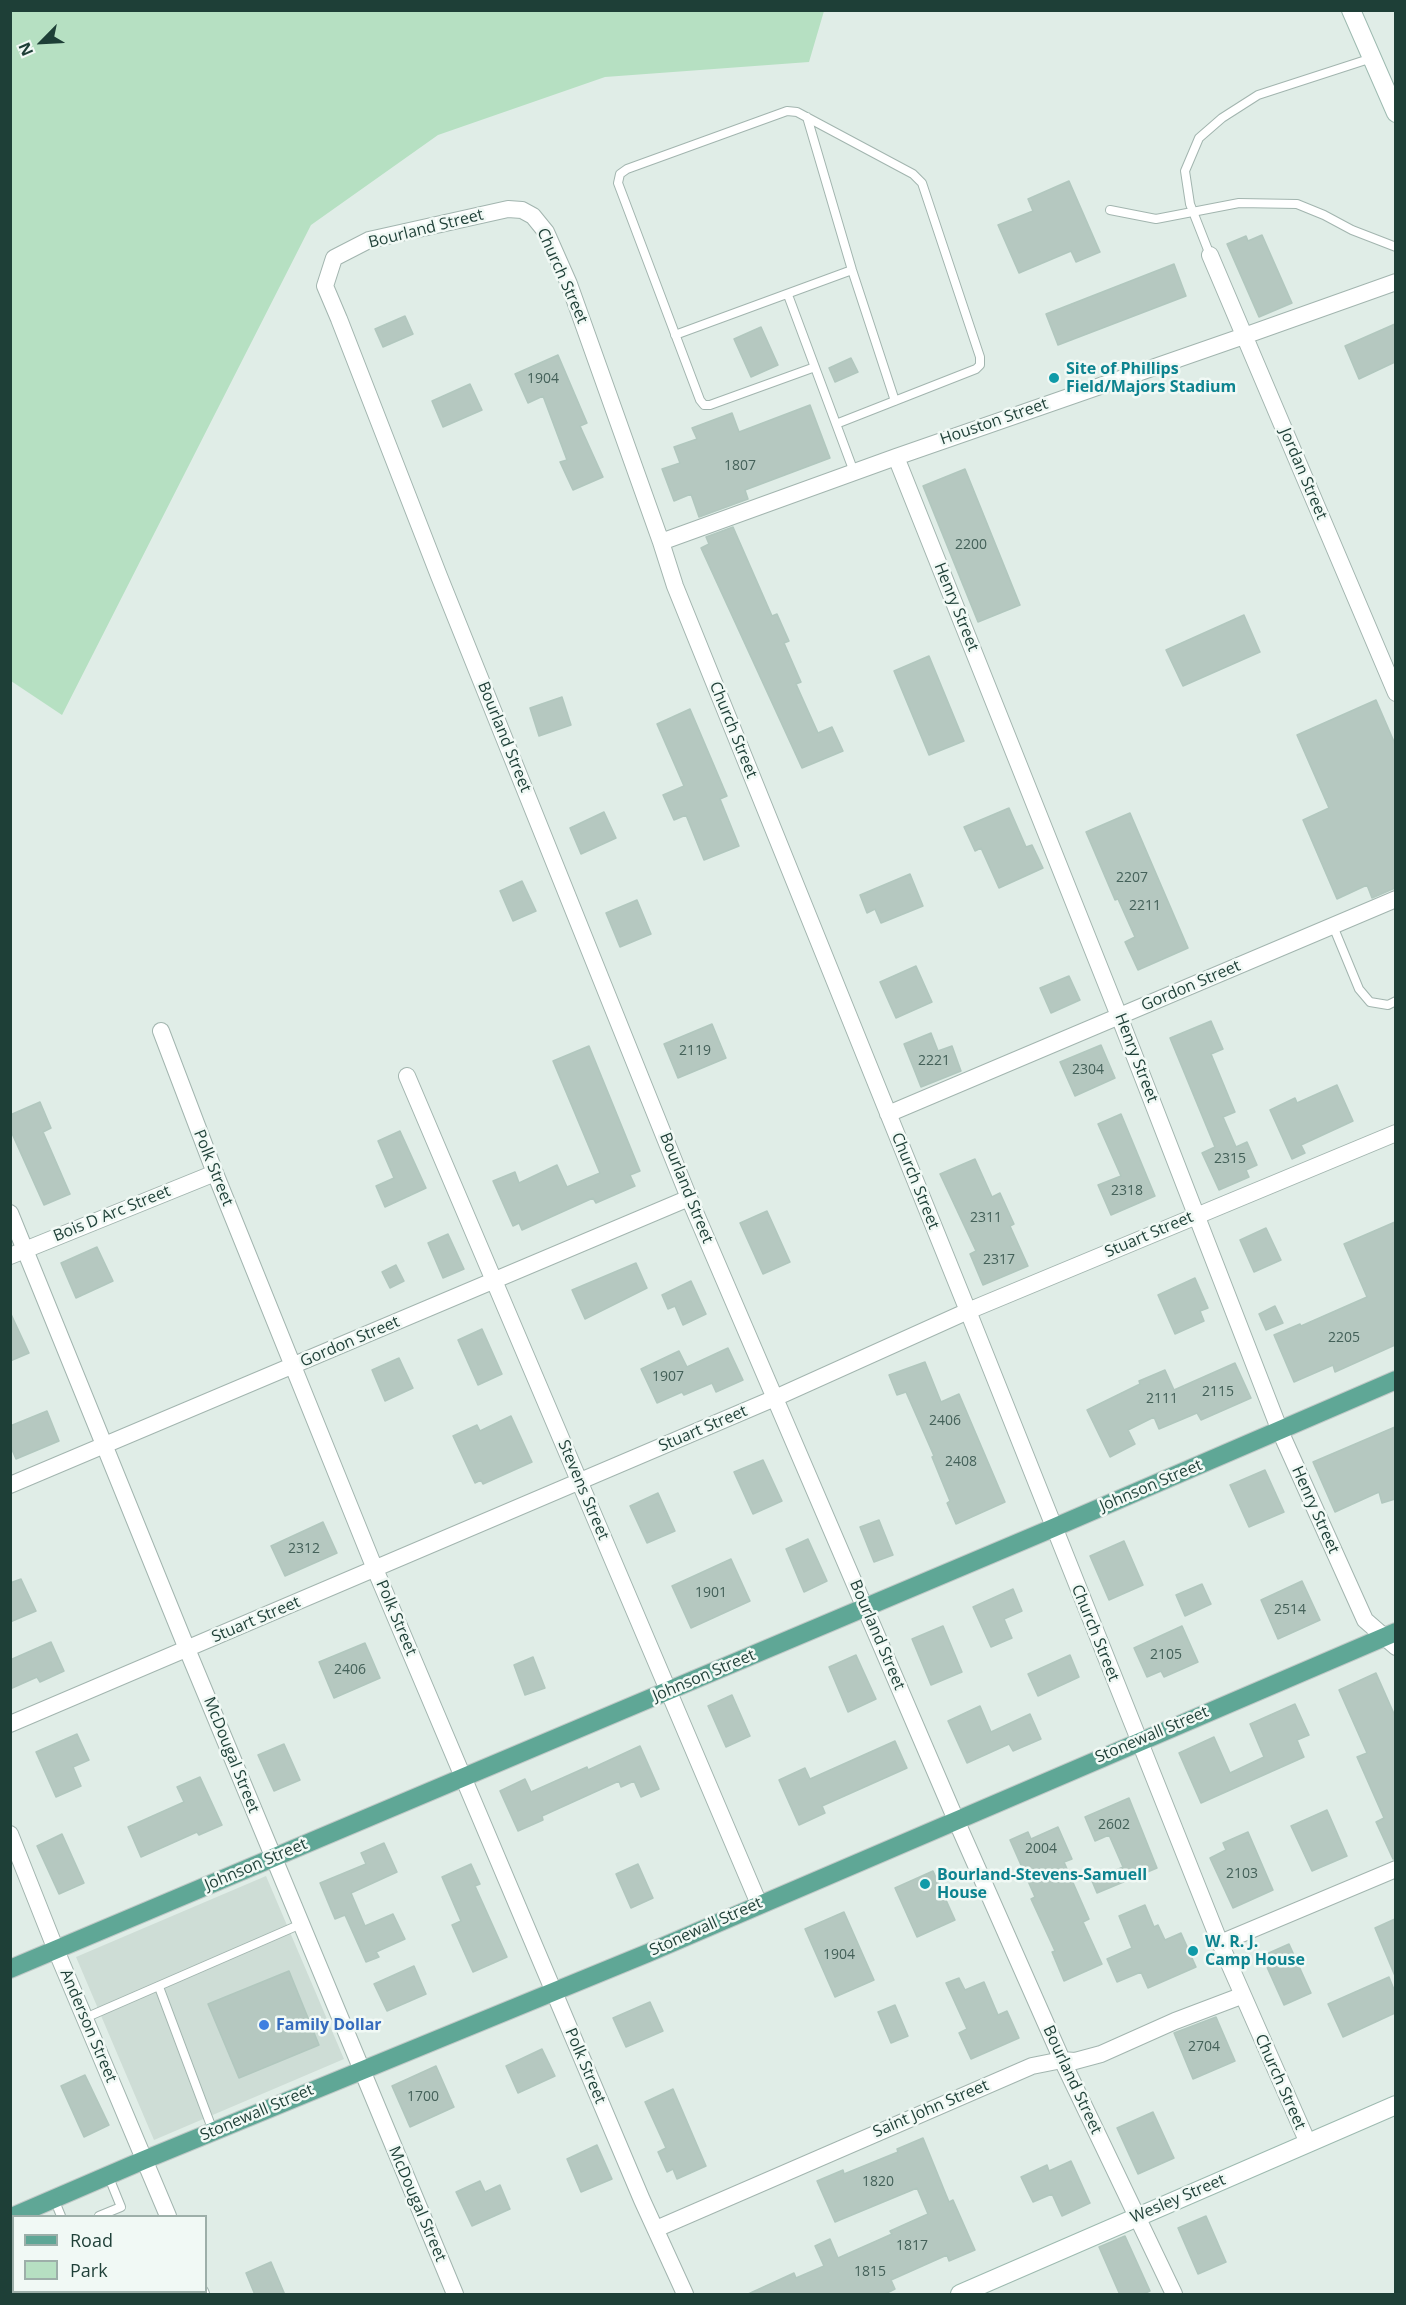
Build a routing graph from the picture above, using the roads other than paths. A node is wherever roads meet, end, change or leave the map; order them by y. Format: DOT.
graph roads {
  1 [pos="1352,10"];
  2 [pos="1372,58"];
  3 [pos="1395,113"];
  4 [pos="807,117"];
  5 [pos="1110,210"];
  6 [pos="1192,211"];
  7 [pos="533,216"];
  8 [pos="1395,247"];
  9 [pos="1210,255"];
  10 [pos="852,270"];
  11 [pos="1395,282"];
  12 [pos="788,295"];
  13 [pos="675,335"];
  14 [pos="1244,336"];
  15 [pos="815,367"];
  16 [pos="895,401"];
  17 [pos="836,424"];
  18 [pos="896,457"];
  19 [pos="854,472"];
  20 [pos="661,542"];
  21 [pos="1395,693"];
  22 [pos="1395,899"];
  23 [pos="1334,926"];
  24 [pos="1395,1001"];
  25 [pos="1119,1016"];
  26 [pos="161,1031"];
  27 [pos="407,1076"];
  28 [pos="888,1114"];
  29 [pos="1395,1133"];
  30 [pos="214,1173"];
  31 [pos="689,1198"];
  32 [pos="10,1213"];
  33 [pos="1197,1215"];
  34 [pos="27,1249"];
  35 [pos="10,1256"];
  36 [pos="494,1281"];
  37 [pos="968,1311"];
  38 [pos="294,1365"];
  39 [pos="1395,1380"];
  40 [pos="775,1398"];
  41 [pos="1280,1431"];
  42 [pos="104,1446"];
  43 [pos="580,1482"];
  44 [pos="10,1485"];
  45 [pos="1053,1528"];
  46 [pos="375,1569"];
  47 [pos="865,1608"];
  48 [pos="1392,1639"];
  49 [pos="187,1649"];
  50 [pos="668,1691"];
  51 [pos="10,1724"];
  52 [pos="1138,1741"];
  53 [pos="463,1778"];
  54 [pos="956,1820"];
  55 [pos="10,1834"];
  56 [pos="273,1858"];
  57 [pos="1395,1869"];
  58 [pos="759,1904"];
  59 [pos="300,1924"];
  60 [pos="1220,1944"];
  61 [pos="56,1950"];
  62 [pos="10,1969"];
  63 [pos="159,1987"];
  64 [pos="554,1992"];
  65 [pos="1241,1996"];
  66 [pos="85,2018"];
  67 [pos="1062,2060"];
  68 [pos="361,2070"];
  69 [pos="1395,2105"];
  70 [pos="213,2132"];
  71 [pos="1308,2143"];
  72 [pos="144,2160"];
  73 [pos="108,2175"];
  74 [pos="54,2199"];
  75 [pos="18,2215"];
  76 [pos="61,2215"];
  77 [pos="103,2215"];
  78 [pos="167,2215"];
  79 [pos="1137,2217"];
  80 [pos="656,2229"];
  81 [pos="455,2295"];
  82 [pos="685,2295"];
  83 [pos="960,2295"];
  84 [pos="1174,2295"];
  1 -- 2 [label="street"];
  2 -- 3 [label="street"];
  2 -- 6 [label="lane"];
  4 -- 10 [label="lane"];
  4 -- 13 [label="lane"];
  4 -- 16 [label="lane"];
  5 -- 6 [label="lane"];
  6 -- 8 [label="lane"];
  6 -- 9 [label="lane"];
  7 -- 20 [label="street, Church Street"];
  7 -- 31 [label="street, Bourland Street"];
  9 -- 14 [label="street, Jordan Street"];
  10 -- 12 [label="lane"];
  10 -- 16 [label="lane"];
  11 -- 14 [label="street, Houston Street"];
  12 -- 13 [label="lane"];
  12 -- 15 [label="lane"];
  13 -- 15 [label="lane"];
  14 -- 18 [label="street, Houston Street"];
  14 -- 21 [label="street, Jordan Street"];
  15 -- 17 [label="lane"];
  16 -- 17 [label="lane"];
  17 -- 19 [label="lane"];
  18 -- 19 [label="street, Houston Street"];
  18 -- 25 [label="street, Henry Street"];
  19 -- 20 [label="street, Houston Street"];
  20 -- 28 [label="street, Church Street"];
  22 -- 23 [label="street, Gordon Street"];
  23 -- 24 [label="lane"];
  23 -- 25 [label="street, Gordon Street"];
  25 -- 28 [label="street, Gordon Street"];
  25 -- 33 [label="street, Henry Street"];
  26 -- 30 [label="street, Polk Street"];
  27 -- 36 [label="street, Stevens Street"];
  28 -- 37 [label="street, Church Street"];
  29 -- 33 [label="street, Stuart Street"];
  30 -- 34 [label="street, Bois D Arc Street"];
  30 -- 38 [label="street, Polk Street"];
  31 -- 36 [label="street, Gordon Street"];
  31 -- 40 [label="street, Bourland Street"];
  32 -- 34 [label="street, McDougal Street"];
  33 -- 37 [label="street, Stuart Street"];
  33 -- 41 [label="street, Henry Street"];
  34 -- 35 [label="street, Bois D Arc Street"];
  34 -- 42 [label="street, McDougal Street"];
  36 -- 38 [label="street, Gordon Street"];
  36 -- 43 [label="street, Stevens Street"];
  37 -- 40 [label="street, Stuart Street"];
  37 -- 45 [label="street, Church Street"];
  38 -- 42 [label="street, Gordon Street"];
  38 -- 46 [label="street, Polk Street"];
  39 -- 41 [label="main road, Johnson Street"];
  40 -- 43 [label="street, Stuart Street"];
  40 -- 47 [label="street, Bourland Street"];
  41 -- 45 [label="main road, Johnson Street"];
  41 -- 48 [label="street, Henry Street"];
  42 -- 44 [label="street, Gordon Street"];
  42 -- 49 [label="street, McDougal Street"];
  43 -- 46 [label="street, Stuart Street"];
  43 -- 50 [label="street, Stevens Street"];
  45 -- 47 [label="main road, Johnson Street"];
  45 -- 52 [label="street, Church Street"];
  46 -- 49 [label="street, Stuart Street"];
  46 -- 53 [label="street, Polk Street"];
  47 -- 50 [label="main road, Johnson Street"];
  47 -- 54 [label="street, Bourland Street"];
  48 -- 52 [label="main road, Stonewall Street"];
  49 -- 51 [label="street, Stuart Street"];
  49 -- 56 [label="street, McDougal Street"];
  50 -- 53 [label="main road, Johnson Street"];
  50 -- 58 [label="street, Stevens Street"];
  52 -- 54 [label="main road, Stonewall Street"];
  52 -- 60 [label="street, Church Street"];
  53 -- 56 [label="main road, Johnson Street"];
  53 -- 64 [label="street, Polk Street"];
  54 -- 58 [label="main road, Stonewall Street"];
  54 -- 67 [label="street, Bourland Street"];
  55 -- 61 [label="street, Anderson Street"];
  56 -- 59 [label="street, McDougal Street"];
  56 -- 61 [label="main road, Johnson Street"];
  57 -- 60 [label="street"];
  58 -- 64 [label="main road, Stonewall Street"];
  59 -- 63 [label="lane"];
  59 -- 68 [label="street, McDougal Street"];
  60 -- 65 [label="street, Church Street"];
  61 -- 62 [label="main road, Johnson Street"];
  61 -- 66 [label="street, Anderson Street"];
  63 -- 66 [label="lane"];
  63 -- 70 [label="lane"];
  64 -- 68 [label="main road, Stonewall Street"];
  64 -- 80 [label="street, Polk Street"];
  65 -- 67 [label="street, Saint John Street"];
  65 -- 71 [label="street, Church Street"];
  66 -- 72 [label="street, Anderson Street"];
  67 -- 79 [label="street, Bourland Street"];
  67 -- 80 [label="street, Saint John Street"];
  68 -- 70 [label="main road, Stonewall Street"];
  68 -- 81 [label="street, McDougal Street"];
  69 -- 71 [label="street, Wesley Street"];
  70 -- 72 [label="main road, Stonewall Street"];
  71 -- 79 [label="street, Wesley Street"];
  72 -- 73 [label="main road, Stonewall Street"];
  72 -- 78 [label="street, Anderson Street"];
  73 -- 74 [label="main road, Stonewall Street"];
  73 -- 77 [label="lane"];
  74 -- 75 [label="main road, Stonewall Street"];
  74 -- 76 [label="lane"];
  79 -- 83 [label="street, Wesley Street"];
  79 -- 84 [label="street, Bourland Street"];
  80 -- 82 [label="street"];
}
